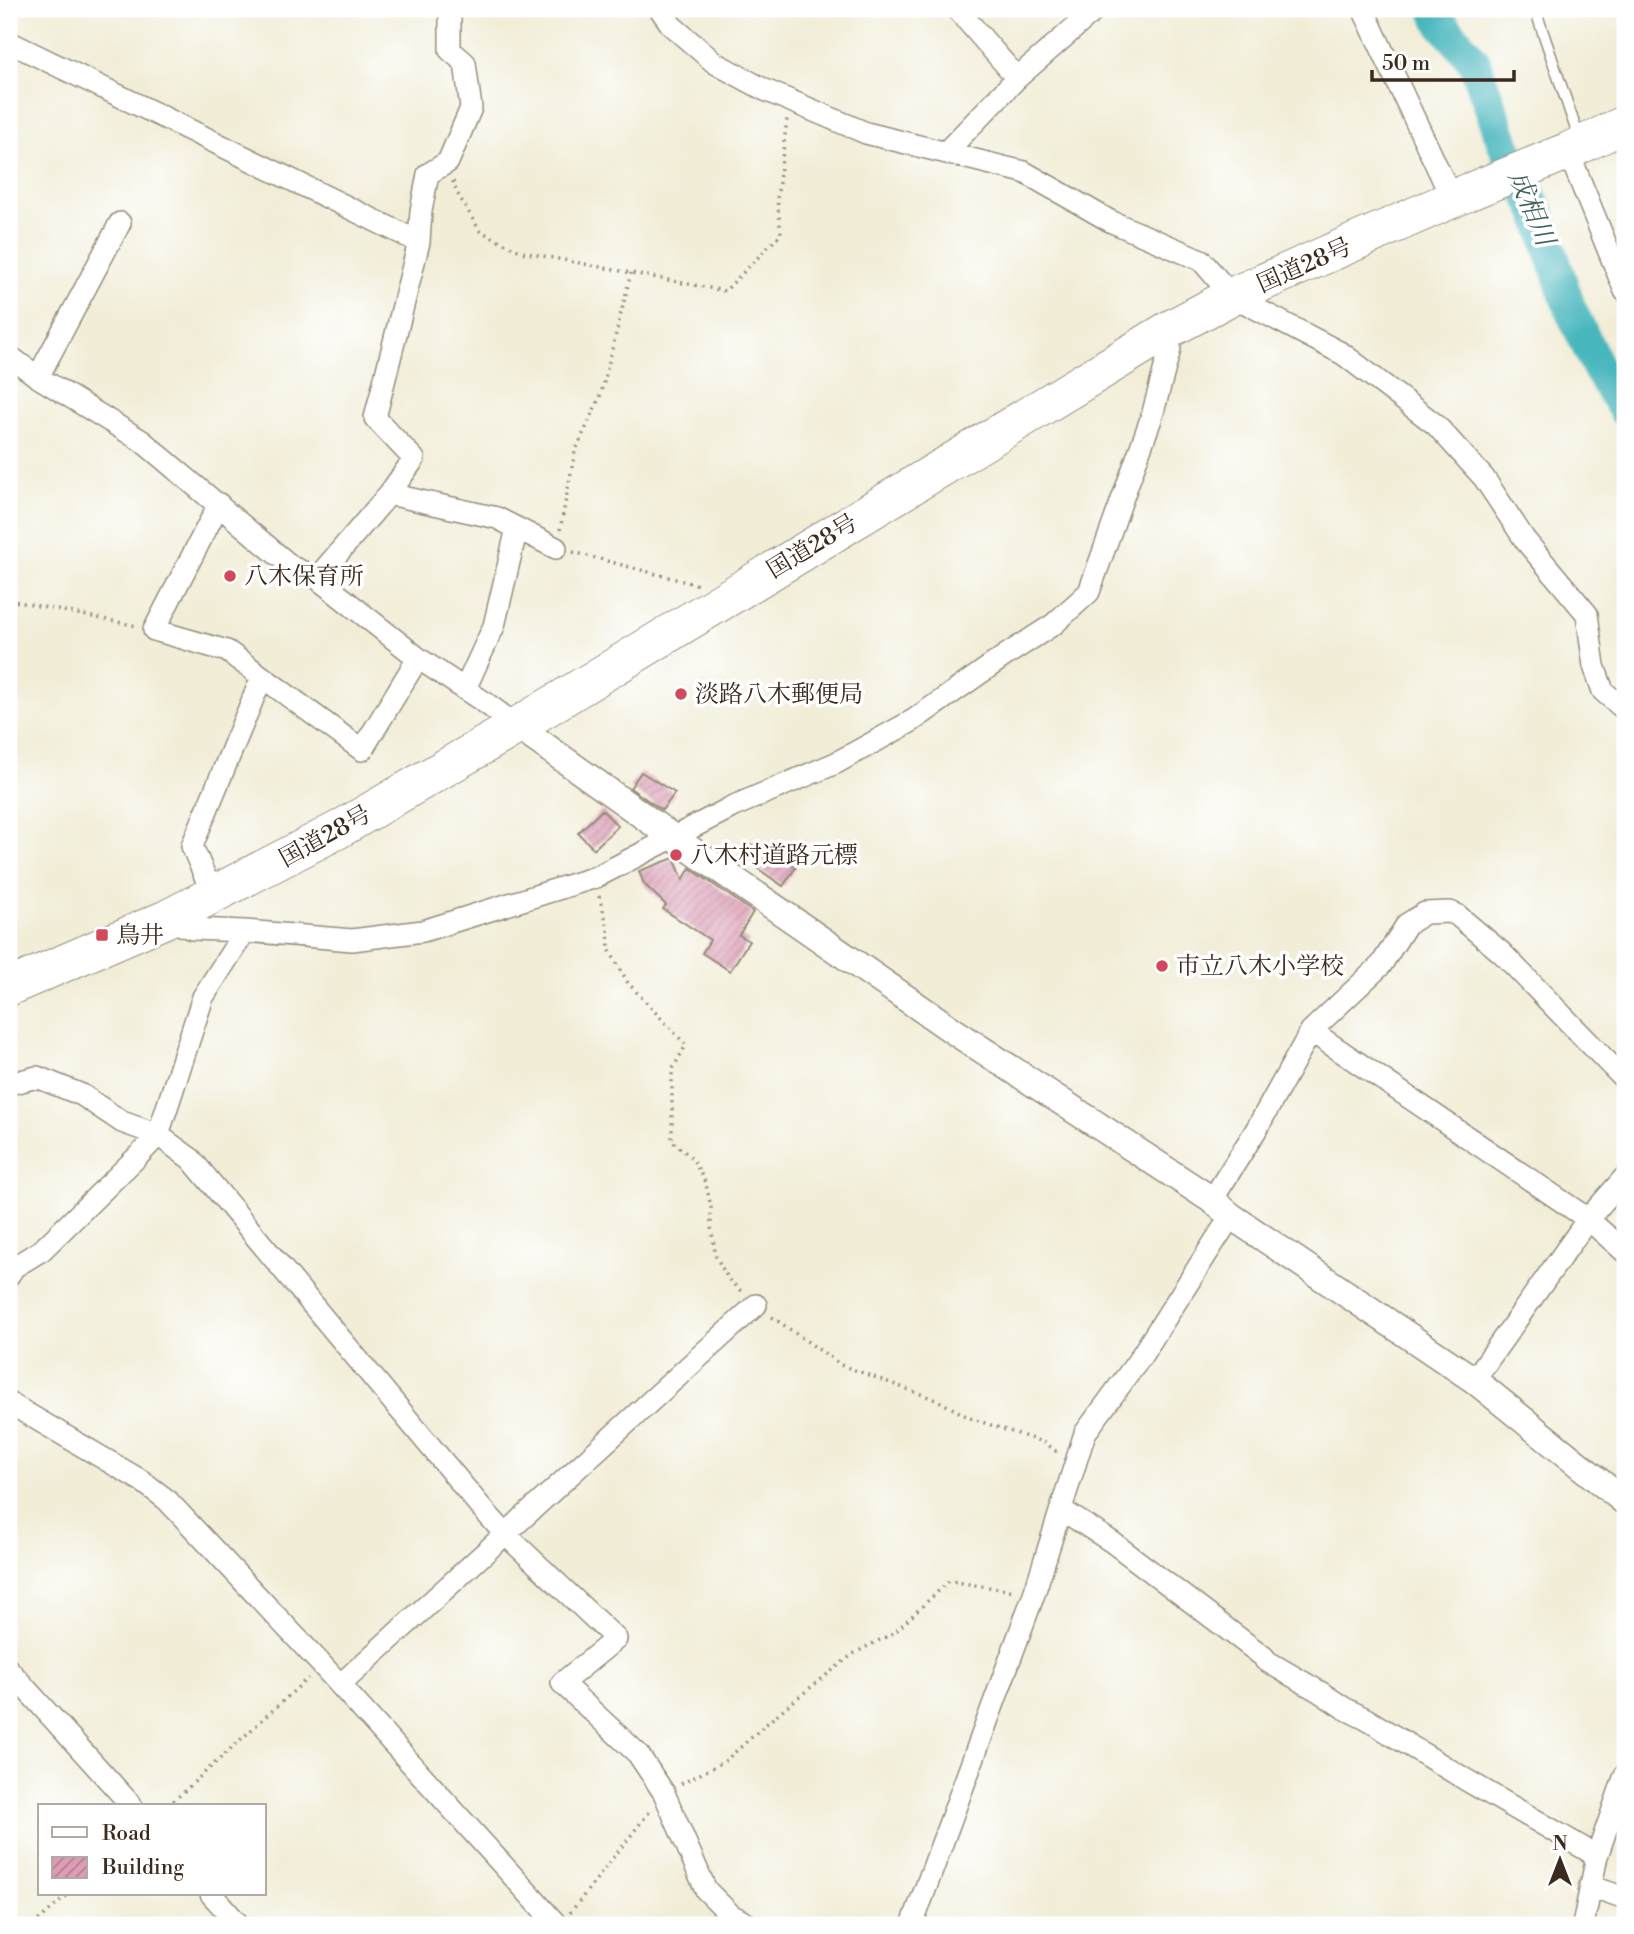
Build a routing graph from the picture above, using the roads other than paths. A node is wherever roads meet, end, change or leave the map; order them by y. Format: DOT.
graph roads {
  1 [pos="450,9"];
  2 [pos="660,9"];
  3 [pos="957,9"];
  4 [pos="1096,9"];
  5 [pos="1363,9"];
  6 [pos="1535,9"];
  7 [pos="9,42"];
  8 [pos="1017,78"];
  9 [pos="1625,124"];
  10 [pos="1569,151"];
  11 [pos="946,152"];
  12 [pos="1462,195"];
  13 [pos="120,223"];
  14 [pos="419,242"];
  15 [pos="1625,292"];
  16 [pos="1232,296"];
  17 [pos="1170,329"];
  18 [pos="9,356"];
  19 [pos="38,377"];
  20 [pos="389,494"];
  21 [pos="219,504"];
  22 [pos="517,528"];
  23 [pos="556,548"];
  24 [pos="317,578"];
  25 [pos="418,658"];
  26 [pos="262,677"];
  27 [pos="465,689"];
  28 [pos="1625,710"];
  29 [pos="517,726"];
  30 [pos="674,838"];
  31 [pos="213,895"];
  32 [pos="166,919"];
  33 [pos="245,931"];
  34 [pos="9,987"];
  35 [pos="1311,1031"];
  36 [pos="1625,1080"];
  37 [pos="9,1084"];
  38 [pos="158,1135"];
  39 [pos="1625,1177"];
  40 [pos="1222,1208"];
  41 [pos="1588,1219"];
  42 [pos="1625,1252"];
  43 [pos="9,1275"];
  44 [pos="756,1305"];
  45 [pos="1474,1380"];
  46 [pos="9,1403"];
  47 [pos="1625,1502"];
  48 [pos="1062,1510"];
  49 [pos="505,1534"];
  50 [pos="9,1670"];
  51 [pos="340,1685"];
  52 [pos="1625,1775"];
  53 [pos="130,1804"];
  54 [pos="1597,1856"];
  55 [pos="1590,1886"];
  56 [pos="213,1896"];
  57 [pos="1625,1898"];
  58 [pos="563,1920"];
  59 [pos="239,1925"];
  60 [pos="749,1925"];
  61 [pos="912,1925"];
  62 [pos="1583,1925"];
  1 -- 14 [label="street"];
  2 -- 11 [label="street"];
  3 -- 8 [label="street"];
  4 -- 8 [label="street"];
  5 -- 12 [label="street"];
  6 -- 10 [label="lane"];
  7 -- 14 [label="street"];
  8 -- 11 [label="street"];
  9 -- 10 [label="highway, 国道28号"];
  10 -- 12 [label="highway, 国道28号"];
  10 -- 15 [label="street"];
  11 -- 16 [label="street"];
  12 -- 16 [label="highway, 国道28号"];
  13 -- 19 [label="street"];
  14 -- 20 [label="street"];
  16 -- 17 [label="highway, 国道28号"];
  16 -- 28 [label="street"];
  17 -- 29 [label="highway, 国道28号"];
  17 -- 30 [label="street"];
  18 -- 19 [label="street"];
  19 -- 21 [label="street"];
  20 -- 22 [label="street"];
  20 -- 24 [label="street"];
  21 -- 24 [label="street"];
  21 -- 26 [label="street"];
  22 -- 23 [label="street"];
  22 -- 27 [label="street"];
  24 -- 25 [label="street"];
  25 -- 26 [label="street"];
  25 -- 27 [label="street"];
  26 -- 31 [label="street"];
  27 -- 29 [label="street"];
  29 -- 30 [label="street"];
  29 -- 31 [label="highway, 国道28号"];
  30 -- 33 [label="street"];
  30 -- 40 [label="street"];
  31 -- 32 [label="highway, 国道28号"];
  32 -- 33 [label="street"];
  32 -- 34 [label="highway, 国道28号"];
  33 -- 38 [label="street"];
  35 -- 36 [label="street"];
  35 -- 40 [label="street"];
  35 -- 41 [label="street"];
  37 -- 38 [label="street"];
  38 -- 43 [label="street"];
  38 -- 49 [label="street"];
  39 -- 41 [label="street"];
  40 -- 45 [label="street"];
  40 -- 48 [label="street"];
  41 -- 42 [label="street"];
  41 -- 45 [label="street"];
  44 -- 49 [label="street"];
  45 -- 47 [label="street"];
  46 -- 51 [label="street"];
  48 -- 54 [label="street"];
  48 -- 61 [label="street"];
  49 -- 51 [label="street"];
  49 -- 60 [label="street"];
  50 -- 53 [label="street"];
  51 -- 58 [label="street"];
  52 -- 54 [label="street"];
  54 -- 55 [label="street"];
  55 -- 57 [label="street"];
  55 -- 62 [label="street"];
  56 -- 59 [label="street"];
}
